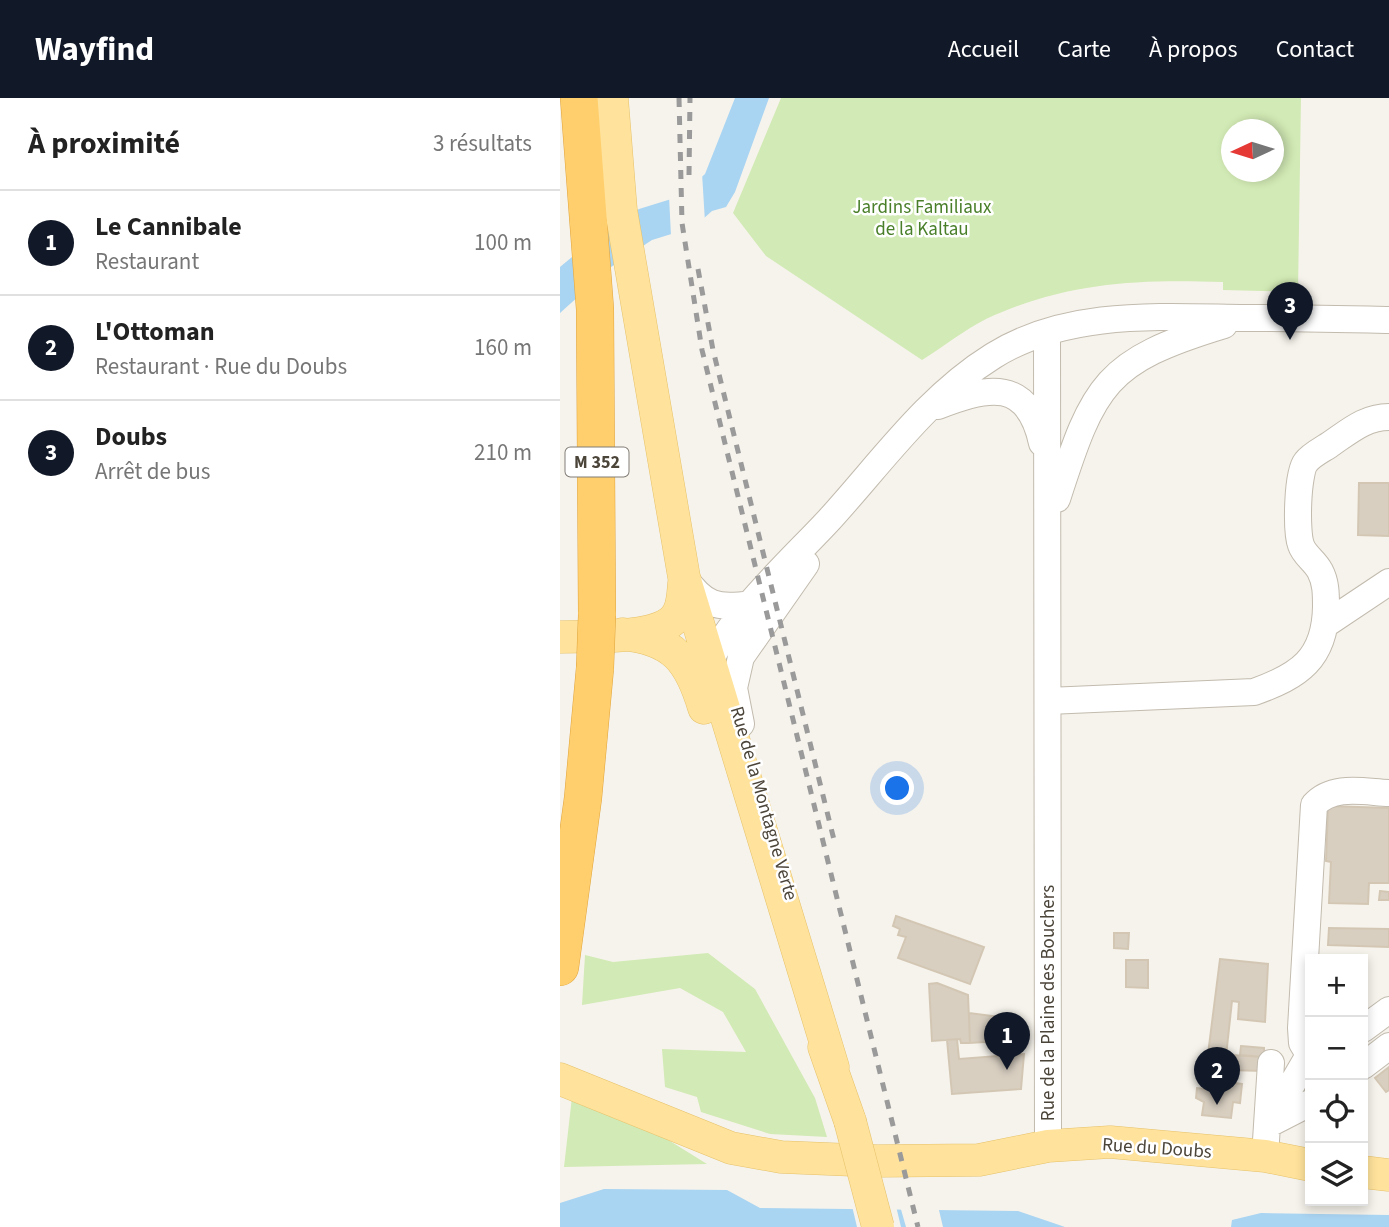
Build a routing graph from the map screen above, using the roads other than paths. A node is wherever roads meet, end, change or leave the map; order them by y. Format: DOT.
graph roads {
  1 [pos="579,98"];
  2 [pos="612,98"];
  3 [pos="1250,318"];
  4 [pos="1389,320"];
  5 [pos="1047,332"];
  6 [pos="924,412"];
  7 [pos="1389,417"];
  8 [pos="830,520"];
  9 [pos="1049,524"];
  10 [pos="684,577"];
  11 [pos="1389,582"];
  12 [pos="750,604"];
  13 [pos="1326,624"];
  14 [pos="609,625"];
  15 [pos="560,637"];
  16 [pos="709,663"];
  17 [pos="1048,701"];
  18 [pos="702,702"];
  19 [pos="1389,793"];
  20 [pos="560,967"];
  21 [pos="1389,1010"];
  22 [pos="1368,1025"];
  23 [pos="1389,1046"];
  24 [pos="1305,1049"];
  25 [pos="1368,1062"];
  26 [pos="1271,1063"];
  27 [pos="1305,1063"];
  28 [pos="833,1066"];
  29 [pos="560,1079"];
  30 [pos="1305,1106"];
  31 [pos="1269,1124"];
  32 [pos="1048,1146"];
  33 [pos="1265,1157"];
  34 [pos="1305,1163"];
  35 [pos="1368,1173"];
  36 [pos="1389,1175"];
  37 [pos="878,1227"];
  1 -- 14 [label="highway, M 352"];
  2 -- 10 [label="main road"];
  3 -- 4 [label="street, Rue de la Plaine des Bouchers"];
  3 -- 5 [label="street, Rue de la Plaine des Bouchers"];
  3 -- 9 [label="street, Rue de la Plaine des Bouchers"];
  5 -- 6 [label="street, Rue de la Montagne Verte"];
  5 -- 9 [label="street, Rue de la Plaine des Bouchers"];
  6 -- 8 [label="street, Rue de la Montagne Verte"];
  6 -- 9 [label="street, Rue de la Montagne Verte"];
  7 -- 13 [label="street"];
  8 -- 12 [label="street, Rue de la Montagne Verte"];
  8 -- 28 [label="street, Rue de la Montagne Verte"];
  9 -- 17 [label="street, Rue de la Plaine des Bouchers"];
  10 -- 12 [label="street"];
  10 -- 14 [label="main road"];
  10 -- 16 [label="main road"];
  11 -- 13 [label="street"];
  12 -- 16 [label="street, Rue de la Montagne Verte"];
  13 -- 17 [label="street"];
  14 -- 15 [label="main road"];
  14 -- 18 [label="main road"];
  14 -- 20 [label="highway, M 352, bridge"];
  16 -- 18 [label="street, Rue de la Montagne Verte"];
  16 -- 28 [label="main road"];
  17 -- 32 [label="street, Rue de la Plaine des Bouchers"];
  18 -- 28 [label="main road, Rue de la Montagne Verte"];
  19 -- 24 [label="street"];
  21 -- 22 [label="street"];
  23 -- 25 [label="street"];
  26 -- 31 [label="street"];
  27 -- 31 [label="street"];
  28 -- 37 [label="main road, Rue de la Montagne Verte, bridge"];
  29 -- 32 [label="main road, Rue de la Plaine des Bouchers"];
  30 -- 31 [label="street"];
  31 -- 33 [label="street"];
  32 -- 33 [label="main road, Rue du Doubs"];
  33 -- 34 [label="main road, Rue du Doubs"];
  35 -- 36 [label="main road"];
}
